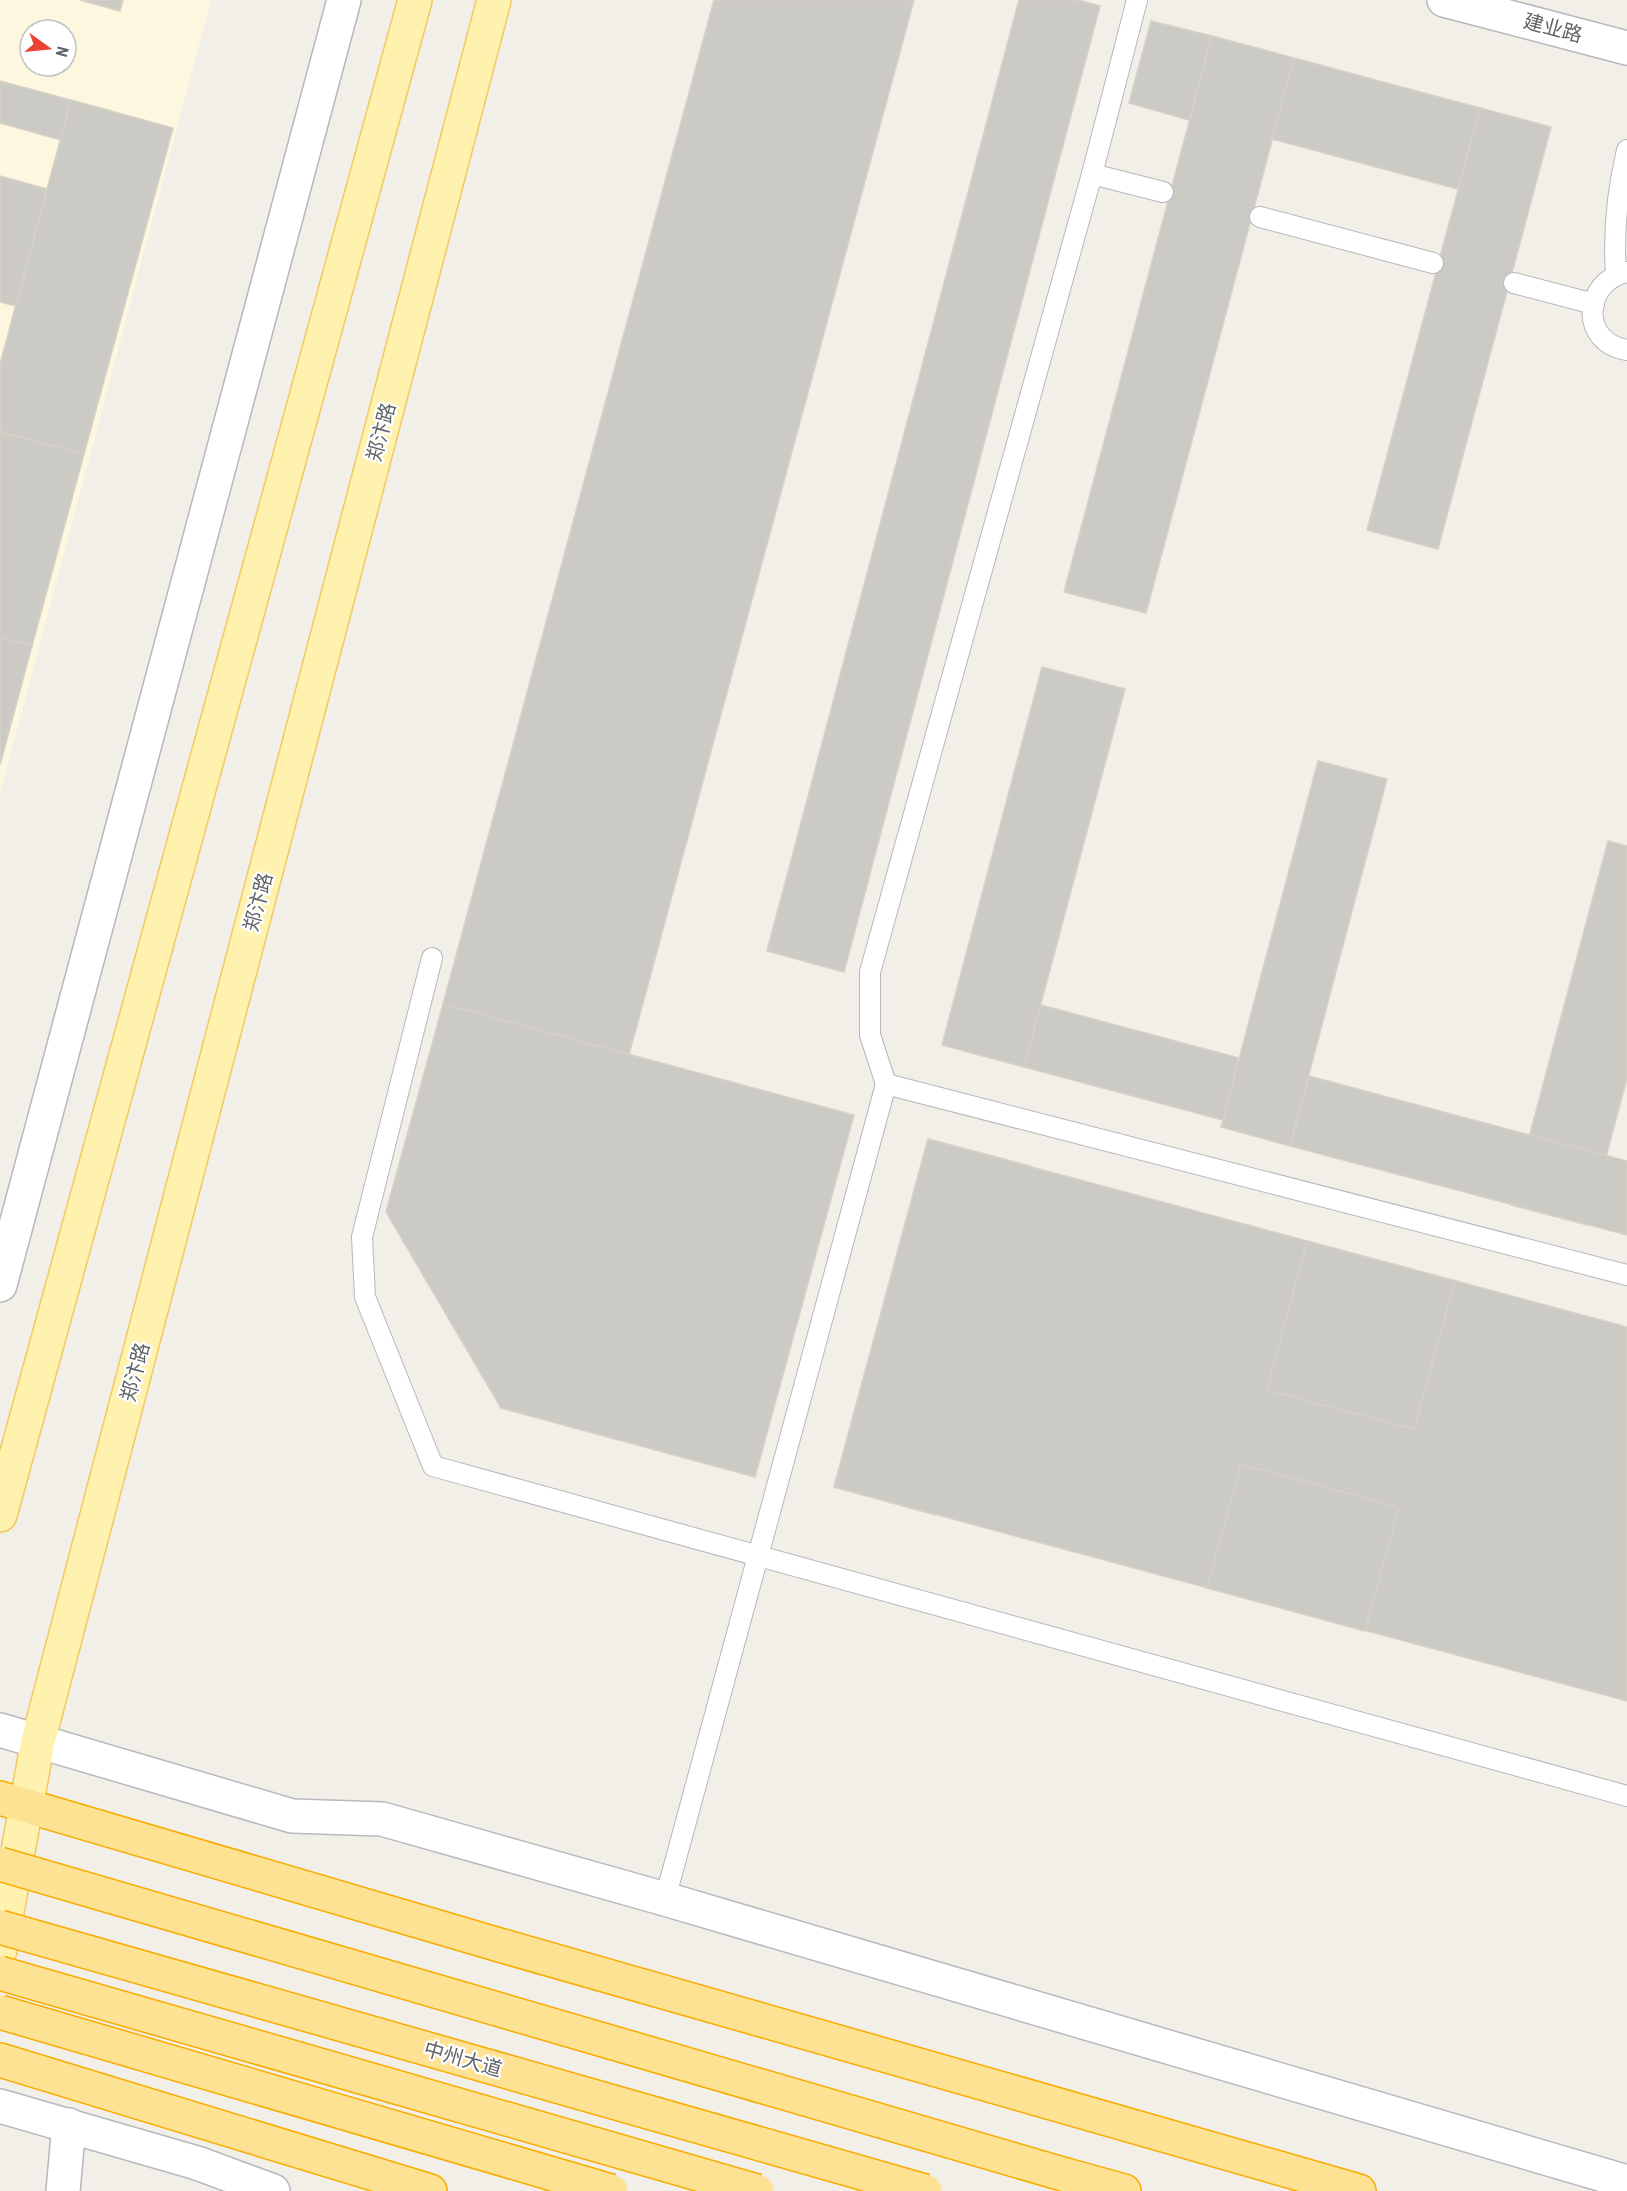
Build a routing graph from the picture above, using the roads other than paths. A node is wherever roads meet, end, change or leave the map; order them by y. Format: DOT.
graph roads {
  1 [pos="344,0"];
  2 [pos="415,0"];
  3 [pos="494,0"];
  4 [pos="1137,0"];
  5 [pos="1444,0"];
  6 [pos="1627,48"];
  7 [pos="1627,150"];
  8 [pos="1092,174"];
  9 [pos="1163,192"];
  10 [pos="1260,217"];
  11 [pos="1433,263"];
  12 [pos="1622,273"];
  13 [pos="1514,283"];
  14 [pos="1594,304"];
  15 [pos="1627,350"];
  16 [pos="432,958"];
  17 [pos="886,1084"];
  18 [pos="1627,1275"];
  19 [pos="0,1285"];
  20 [pos="0,1515"];
  21 [pos="759,1554"];
  22 [pos="0,1730"];
  23 [pos="38,1741"];
  24 [pos="1627,1796"];
  25 [pos="13,1802"];
  26 [pos="0,1864"];
  27 [pos="665,1899"];
  28 [pos="0,1927"];
  29 [pos="0,1950"];
  30 [pos="0,1973"];
  31 [pos="0,2012"];
  32 [pos="0,2060"];
  33 [pos="0,2106"];
  34 [pos="69,2125"];
  35 [pos="1627,2182"];
  36 [pos="63,2191"];
  37 [pos="273,2191"];
  38 [pos="430,2191"];
  39 [pos="611,2191"];
  40 [pos="757,2191"];
  41 [pos="925,2191"];
  42 [pos="1124,2191"];
  43 [pos="1359,2191"];
  1 -- 19 [label="street"];
  2 -- 20 [label="main road"];
  3 -- 23 [label="main road, 郑汴路"];
  4 -- 8 [label="lane"];
  5 -- 6 [label="street, 建业路"];
  7 -- 12 [label="lane"];
  8 -- 9 [label="lane"];
  8 -- 17 [label="lane"];
  10 -- 11 [label="lane"];
  12 -- 14 [label="lane"];
  13 -- 14 [label="lane"];
  14 -- 15 [label="lane"];
  16 -- 21 [label="lane"];
  17 -- 18 [label="lane"];
  17 -- 21 [label="lane"];
  21 -- 24 [label="lane"];
  21 -- 27 [label="lane"];
  22 -- 23 [label="street"];
  23 -- 25 [label="main road, 郑汴路"];
  23 -- 27 [label="street"];
  25 -- 29 [label="main road, 郑汴路"];
  25 -- 43 [label="highway"];
  26 -- 42 [label="highway, bridge"];
  27 -- 35 [label="street"];
  28 -- 41 [label="highway, 中州大道, bridge"];
  30 -- 40 [label="highway, bridge"];
  31 -- 39 [label="highway, bridge"];
  32 -- 38 [label="highway"];
  33 -- 34 [label="street"];
  34 -- 36 [label="street"];
  34 -- 37 [label="street"];
}
